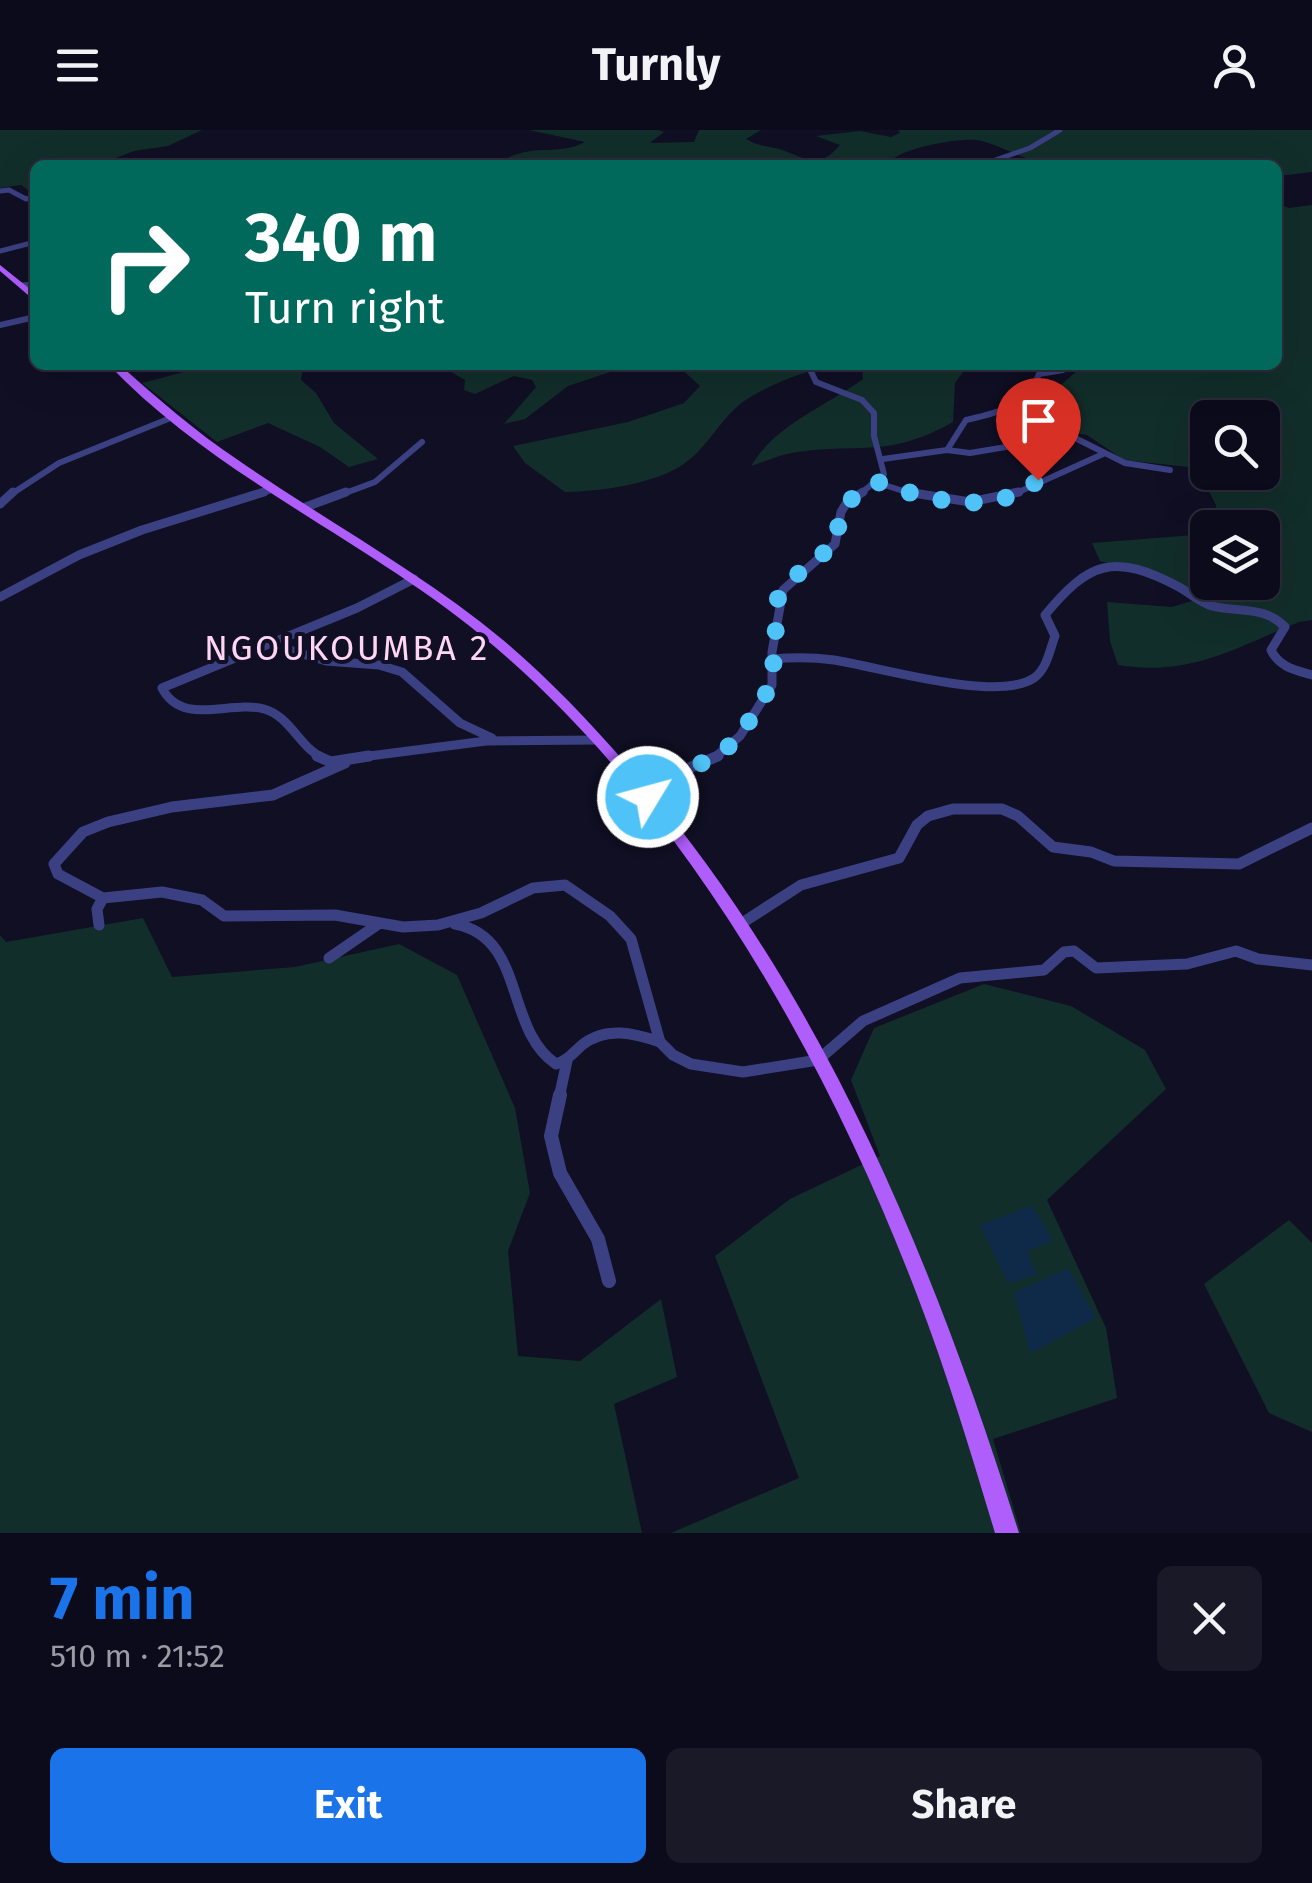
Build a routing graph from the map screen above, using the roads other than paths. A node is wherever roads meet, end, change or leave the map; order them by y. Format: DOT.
graph roads {
  1 [pos="1060,130"];
  2 [pos="995,160"];
  3 [pos="0,191"];
  4 [pos="30,198"];
  5 [pos="30,243"];
  6 [pos="0,250"];
  7 [pos="0,267"];
  8 [pos="30,285"];
  9 [pos="21,286"];
  10 [pos="30,294"];
  11 [pos="30,318"];
  12 [pos="0,325"];
  13 [pos="120,370"];
  14 [pos="808,370"];
  15 [pos="1063,370"];
  16 [pos="169,411"];
  17 [pos="422,442"];
  18 [pos="947,450"];
  19 [pos="1103,454"];
  20 [pos="882,459"];
  21 [pos="1170,470"];
  22 [pos="878,482"];
  23 [pos="275,490"];
  24 [pos="0,504"];
  25 [pos="303,508"];
  26 [pos="414,579"];
  27 [pos="0,596"];
  28 [pos="270,644"];
  29 [pos="772,659"];
  30 [pos="1312,675"];
  31 [pos="498,740"];
  32 [pos="598,740"];
  33 [pos="348,761"];
  34 [pos="648,797"];
  35 [pos="1312,828"];
  36 [pos="102,898"];
  37 [pos="378,924"];
  38 [pos="99,925"];
  39 [pos="438,925"];
  40 [pos="738,925"];
  41 [pos="329,958"];
  42 [pos="1312,965"];
  43 [pos="660,1042"];
  44 [pos="818,1060"];
  45 [pos="567,1062"];
  46 [pos="610,1281"];
  47 [pos="1007,1533"];
  1 -- 2 [label="street"];
  3 -- 4 [label="street"];
  5 -- 6 [label="street"];
  7 -- 9 [label="main road"];
  8 -- 9 [label="street"];
  9 -- 10 [label="main road"];
  11 -- 12 [label="street"];
  13 -- 16 [label="main road"];
  14 -- 20 [label="street"];
  15 -- 18 [label="street"];
  16 -- 23 [label="main road"];
  16 -- 24 [label="street"];
  17 -- 25 [label="street"];
  18 -- 19 [label="street"];
  18 -- 20 [label="street"];
  19 -- 21 [label="street"];
  19 -- 22 [label="street"];
  20 -- 22 [label="street"];
  22 -- 29 [label="street"];
  23 -- 25 [label="main road"];
  23 -- 27 [label="street"];
  25 -- 26 [label="main road"];
  26 -- 28 [label="street"];
  26 -- 32 [label="main road"];
  28 -- 31 [label="street"];
  28 -- 33 [label="street"];
  29 -- 30 [label="street"];
  29 -- 34 [label="street"];
  31 -- 32 [label="street"];
  31 -- 33 [label="street"];
  32 -- 34 [label="main road"];
  33 -- 36 [label="street"];
  34 -- 40 [label="main road"];
  35 -- 40 [label="street"];
  36 -- 37 [label="street"];
  36 -- 38 [label="street"];
  37 -- 39 [label="street"];
  37 -- 41 [label="street"];
  39 -- 43 [label="street"];
  39 -- 45 [label="street"];
  40 -- 44 [label="main road"];
  42 -- 44 [label="street"];
  43 -- 44 [label="street"];
  43 -- 45 [label="street"];
  44 -- 47 [label="main road"];
  45 -- 46 [label="street"];
}
